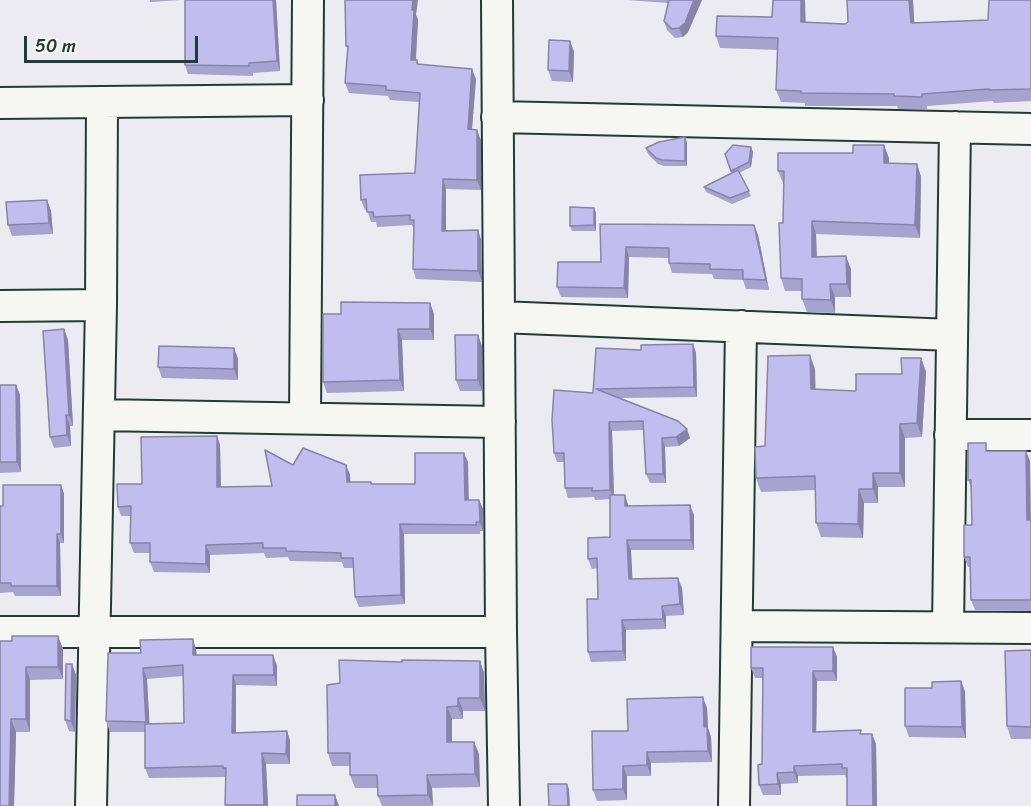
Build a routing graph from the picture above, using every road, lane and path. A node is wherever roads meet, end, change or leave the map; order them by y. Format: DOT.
graph roads {
  1 [pos="308,0"];
  2 [pos="497,0"];
  3 [pos="308,100"];
  4 [pos="102,102"];
  5 [pos="0,103"];
  6 [pos="497,117"];
  7 [pos="955,128"];
  8 [pos="1031,129"];
  9 [pos="101,305"];
  10 [pos="0,306"];
  11 [pos="499,317"];
  12 [pos="741,326"];
  13 [pos="952,335"];
  14 [pos="99,415"];
  15 [pos="304,418"];
  16 [pos="500,422"];
  17 [pos="950,435"];
  18 [pos="1031,435"];
  19 [pos="737,626"];
  20 [pos="948,627"];
  21 [pos="1031,628"];
  22 [pos="0,632"];
  23 [pos="95,632"];
  24 [pos="501,632"];
  25 [pos="91,806"];
  26 [pos="504,806"];
  27 [pos="734,806"];
  1 -- 3 [label="street"];
  2 -- 6 [label="street"];
  3 -- 4 [label="street"];
  3 -- 15 [label="street"];
  4 -- 5 [label="street"];
  4 -- 9 [label="street"];
  6 -- 7 [label="street"];
  6 -- 11 [label="street"];
  7 -- 8 [label="street"];
  7 -- 13 [label="street"];
  9 -- 10 [label="street"];
  9 -- 14 [label="street"];
  11 -- 12 [label="street"];
  11 -- 16 [label="street"];
  12 -- 13 [label="street"];
  12 -- 19 [label="street"];
  13 -- 17 [label="street"];
  14 -- 15 [label="street"];
  14 -- 23 [label="street"];
  15 -- 16 [label="street"];
  16 -- 24 [label="street"];
  17 -- 18 [label="street"];
  17 -- 20 [label="street"];
  19 -- 20 [label="street"];
  19 -- 27 [label="street"];
  20 -- 21 [label="street"];
  22 -- 23 [label="street"];
  23 -- 24 [label="street"];
  23 -- 25 [label="street"];
  24 -- 26 [label="street"];
}
